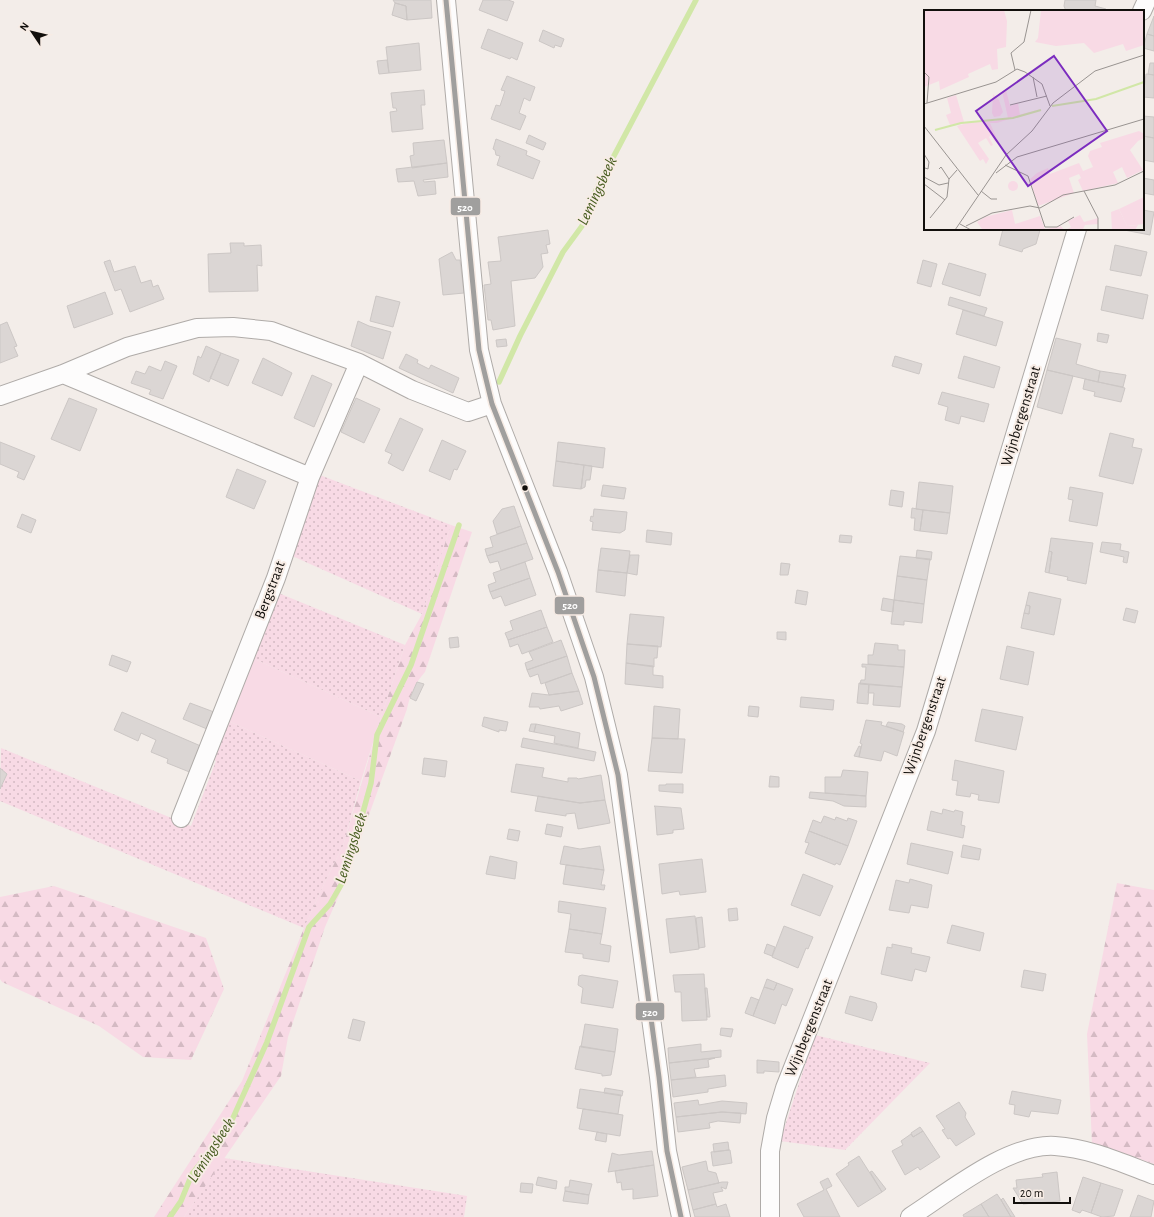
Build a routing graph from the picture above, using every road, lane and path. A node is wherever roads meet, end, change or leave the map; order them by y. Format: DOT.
graph roads {
  1 [pos="446,0"];
  2 [pos="1147,0"];
  3 [pos="1142,10"];
  4 [pos="1077,230"];
  5 [pos="359,363"];
  6 [pos="62,374"];
  7 [pos="0,396"];
  8 [pos="492,404"];
  9 [pos="310,477"];
  10 [pos="181,818"];
  11 [pos="1154,1174"];
  12 [pos="681,1217"];
  13 [pos="770,1217"];
  14 [pos="910,1217"];
  1 -- 8 [label="street"];
  2 -- 3 [label="street"];
  4 -- 13 [label="street, Wijnbergenstraat"];
  5 -- 6 [label="street"];
  5 -- 8 [label="street"];
  5 -- 9 [label="street, Bergstraat"];
  6 -- 7 [label="street"];
  6 -- 9 [label="street"];
  8 -- 12 [label="street"];
  9 -- 10 [label="street, Bergstraat"];
  11 -- 14 [label="street"];
}
